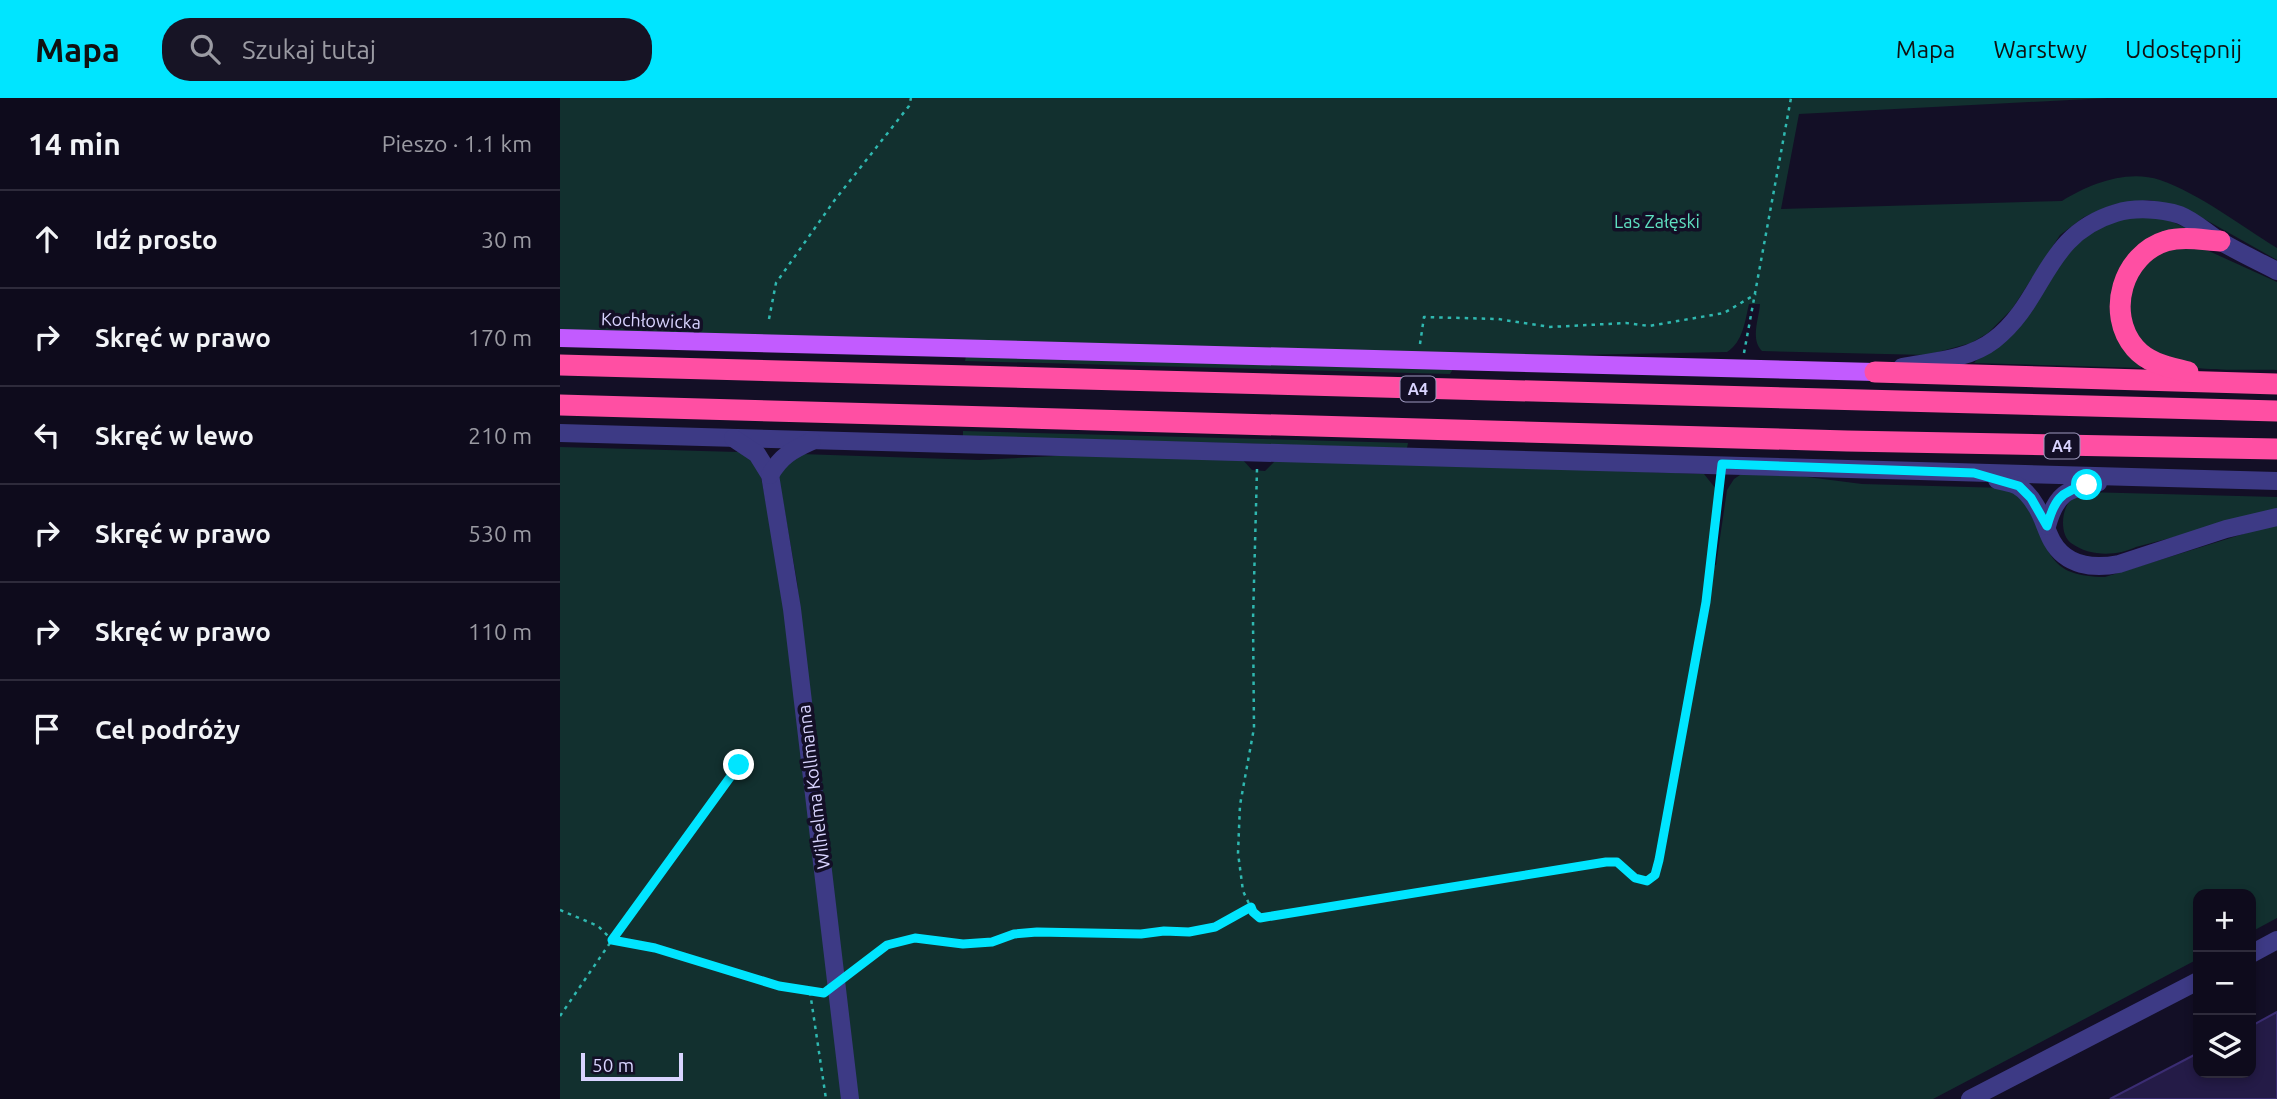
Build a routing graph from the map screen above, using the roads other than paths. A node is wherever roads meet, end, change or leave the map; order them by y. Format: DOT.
graph roads {
  1 [pos="2220,241"];
  2 [pos="2277,271"];
  3 [pos="560,338"];
  4 [pos="560,365"];
  5 [pos="1875,372"];
  6 [pos="2216,383"];
  7 [pos="2277,384"];
  8 [pos="560,405"];
  9 [pos="2277,411"];
  10 [pos="560,433"];
  11 [pos="732,438"];
  12 [pos="817,439"];
  13 [pos="2277,449"];
  14 [pos="1974,473"];
  15 [pos="770,475"];
  16 [pos="2123,478"];
  17 [pos="2277,481"];
  18 [pos="2277,517"];
  19 [pos="2047,526"];
  20 [pos="2277,940"];
  21 [pos="2255,952"];
  22 [pos="2193,984"];
  23 [pos="850,1099"];
  24 [pos="1970,1099"];
  1 -- 2 [label="street"];
  1 -- 5 [label="street"];
  1 -- 6 [label="highway"];
  3 -- 5 [label="main road, Kochłowicka"];
  4 -- 9 [label="highway, A4"];
  5 -- 6 [label="highway"];
  6 -- 7 [label="highway"];
  8 -- 13 [label="highway, A4"];
  10 -- 11 [label="street"];
  11 -- 12 [label="street"];
  11 -- 15 [label="street"];
  12 -- 14 [label="street"];
  12 -- 15 [label="street"];
  14 -- 16 [label="street"];
  14 -- 19 [label="street"];
  15 -- 23 [label="street, Wilhelma Kollmanna"];
  16 -- 17 [label="street"];
  16 -- 19 [label="street"];
  18 -- 19 [label="street"];
  20 -- 21 [label="street"];
  22 -- 24 [label="street"];
}
